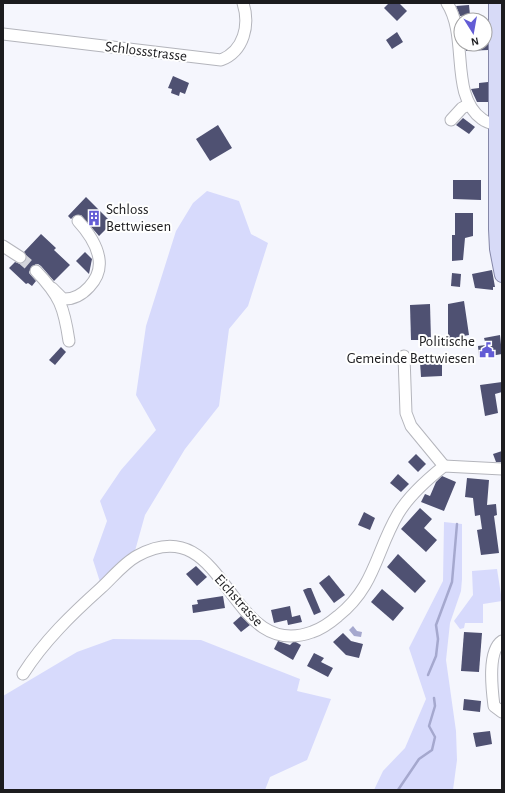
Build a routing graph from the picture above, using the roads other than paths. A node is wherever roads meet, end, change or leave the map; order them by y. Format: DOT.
graph roads {
  1 [pos="243,3"];
  2 [pos="447,3"];
  3 [pos="496,3"];
  4 [pos="3,34"];
  5 [pos="468,105"];
  6 [pos="452,120"];
  7 [pos="499,126"];
  8 [pos="78,221"];
  9 [pos="3,246"];
  10 [pos="20,257"];
  11 [pos="36,271"];
  12 [pos="502,275"];
  13 [pos="52,288"];
  14 [pos="70,340"];
  15 [pos="404,356"];
  16 [pos="444,466"];
  17 [pos="502,469"];
  18 [pos="502,641"];
  19 [pos="23,674"];
  20 [pos="502,712"];
  1 -- 4 [label="street, Schlossstrasse"];
  2 -- 5 [label="street"];
  3 -- 7 [label="main road"];
  5 -- 6 [label="street"];
  5 -- 7 [label="street"];
  7 -- 12 [label="main road"];
  8 -- 13 [label="street"];
  9 -- 10 [label="street"];
  11 -- 13 [label="street"];
  13 -- 14 [label="street"];
  15 -- 16 [label="street"];
  16 -- 17 [label="street"];
  16 -- 19 [label="street, Eichstrasse"];
  18 -- 20 [label="street"];
}
